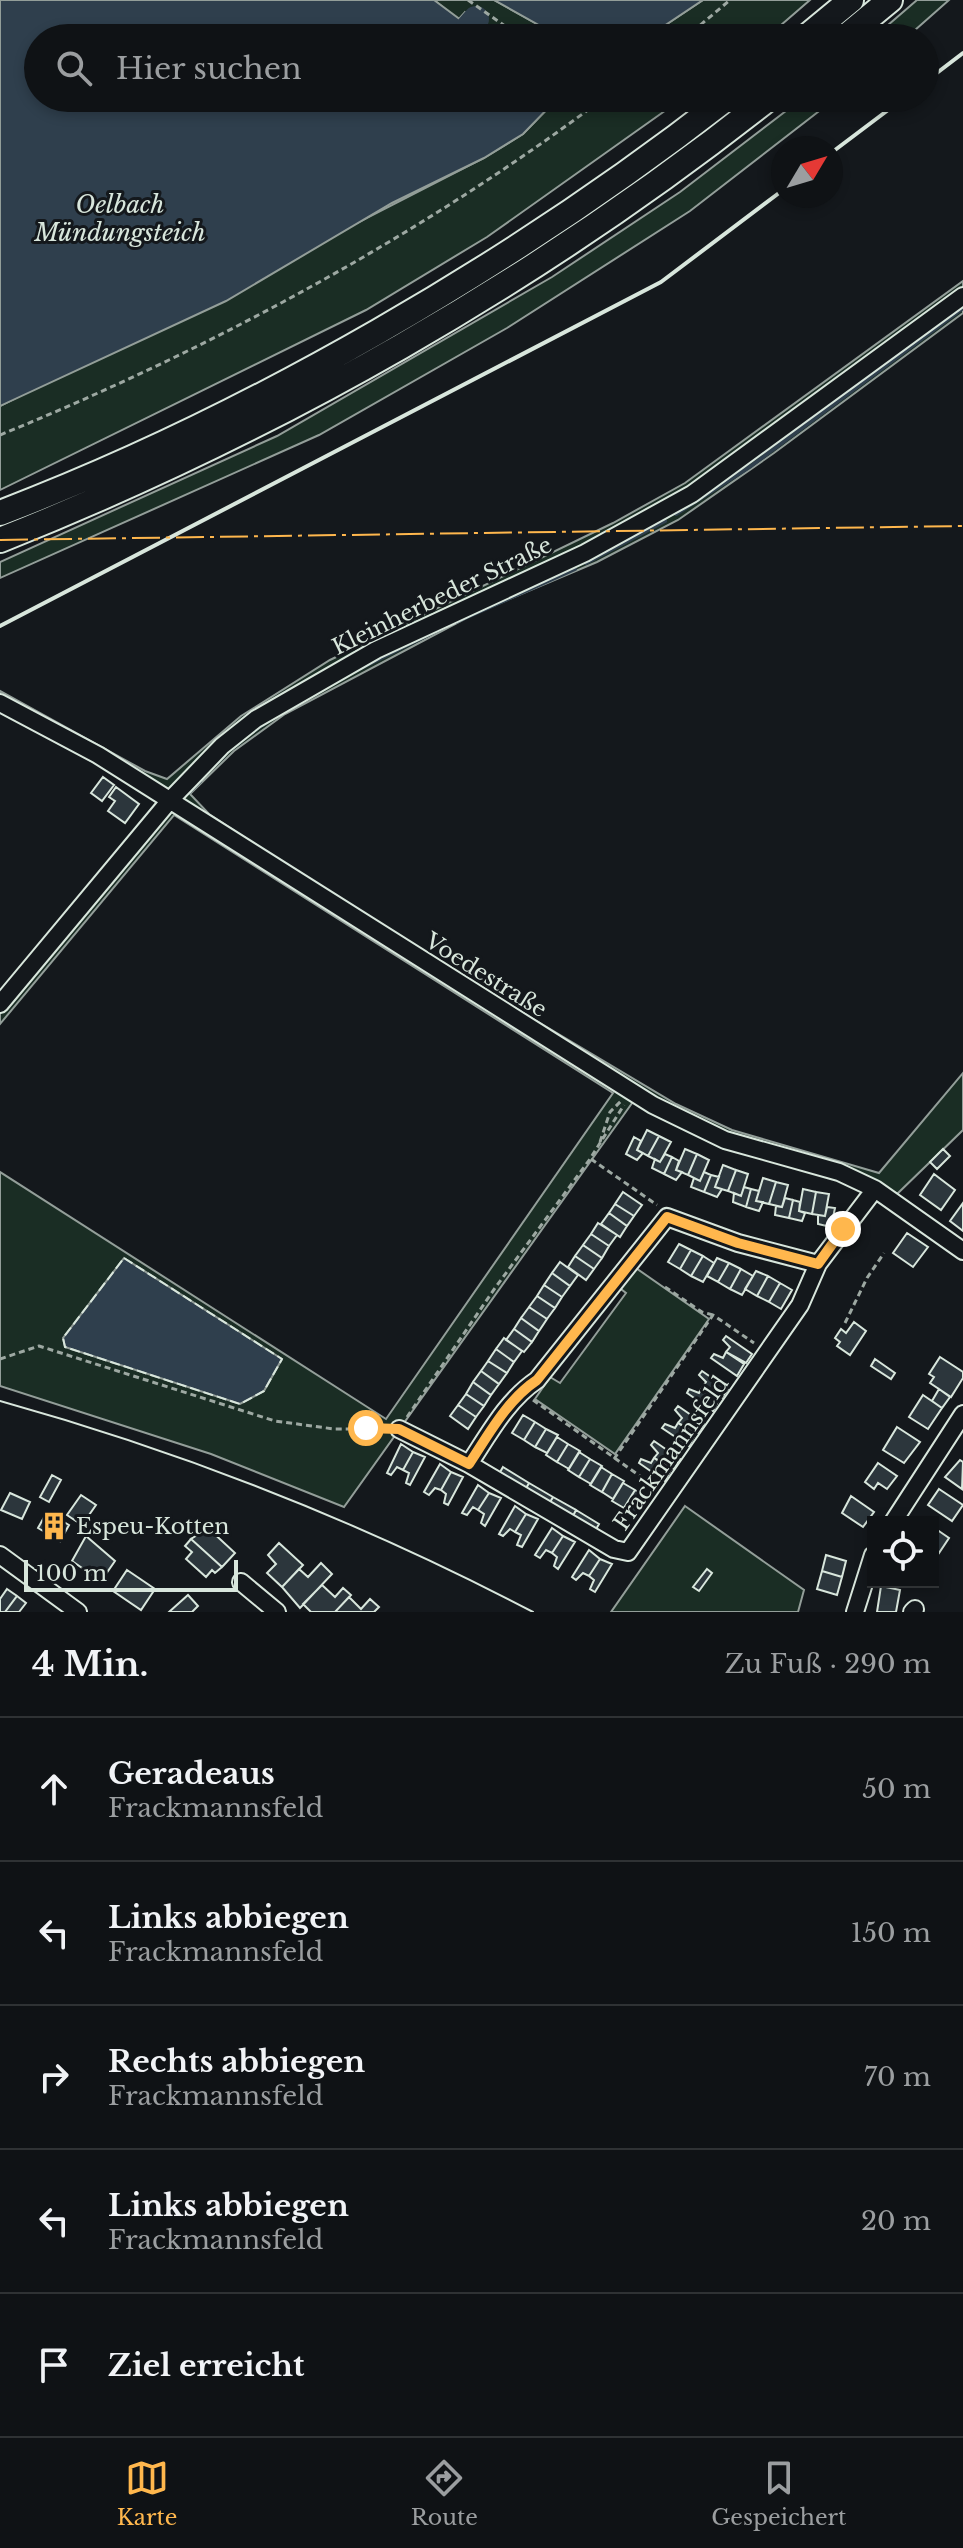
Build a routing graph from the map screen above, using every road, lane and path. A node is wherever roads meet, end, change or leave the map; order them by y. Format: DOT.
graph roads {
  1 [pos="468,0"];
  2 [pos="730,0"];
  3 [pos="851,0"];
  4 [pos="890,0"];
  5 [pos="502,24"];
  6 [pos="702,24"];
  7 [pos="822,24"];
  8 [pos="861,24"];
  9 [pos="586,112"];
  10 [pos="707,112"];
  11 [pos="751,112"];
  12 [pos="963,296"];
  13 [pos="0,435"];
  14 [pos="0,513"];
  15 [pos="0,540"];
  16 [pos="0,703"];
  17 [pos="171,799"];
  18 [pos="0,1004"];
  19 [pos="631,1092"];
  20 [pos="599,1146"];
  21 [pos="590,1159"];
  22 [pos="875,1189"];
  23 [pos="667,1217"];
  24 [pos="963,1251"];
  25 [pos="884,1253"];
  26 [pos="818,1264"];
  27 [pos="665,1287"];
  28 [pos="713,1315"];
  29 [pos="845,1323"];
  30 [pos="768,1353"];
  31 [pos="0,1359"];
  32 [pos="520,1391"];
  33 [pos="963,1414"];
  34 [pos="399,1429"];
  35 [pos="614,1459"];
  36 [pos="469,1464"];
  37 [pos="669,1496"];
  38 [pos="897,1516"];
  39 [pos="0,1555"];
  40 [pos="867,1574"];
  41 [pos="241,1582"];
  42 [pos="78,1612"];
  43 [pos="277,1612"];
  44 [pos="855,1612"];
  1 -- 5 [label="path"];
  2 -- 6 [label="path"];
  3 -- 7 [label="highway"];
  4 -- 8 [label="highway"];
  9 -- 13 [label="path"];
  10 -- 14 [label="highway"];
  11 -- 15 [label="highway"];
  12 -- 17 [label="street, Kleinherbeder Straße"];
  16 -- 17 [label="street, Voedestraße"];
  17 -- 18 [label="street, Kleinherbeder Straße"];
  17 -- 19 [label="street, Voedestraße"];
  19 -- 20 [label="path"];
  19 -- 20 [label="path"];
  19 -- 22 [label="street, Voedestraße"];
  20 -- 21 [label="path"];
  21 -- 23 [label="path"];
  21 -- 34 [label="path"];
  22 -- 24 [label="street, Voedestraße"];
  22 -- 26 [label="street, Frackmannsfeld"];
  23 -- 26 [label="street"];
  23 -- 32 [label="street"];
  25 -- 29 [label="path"];
  26 -- 30 [label="street, Frackmannsfeld"];
  27 -- 28 [label="path"];
  28 -- 30 [label="path"];
  28 -- 35 [label="path"];
  30 -- 37 [label="street, Frackmannsfeld"];
  31 -- 34 [label="path"];
  32 -- 35 [label="path"];
  32 -- 36 [label="street"];
  33 -- 38 [label="street"];
  34 -- 36 [label="street, Frackmannsfeld"];
  35 -- 37 [label="path"];
  36 -- 37 [label="street, Frackmannsfeld"];
  39 -- 42 [label="street"];
  40 -- 44 [label="street"];
  41 -- 43 [label="street"];
}
